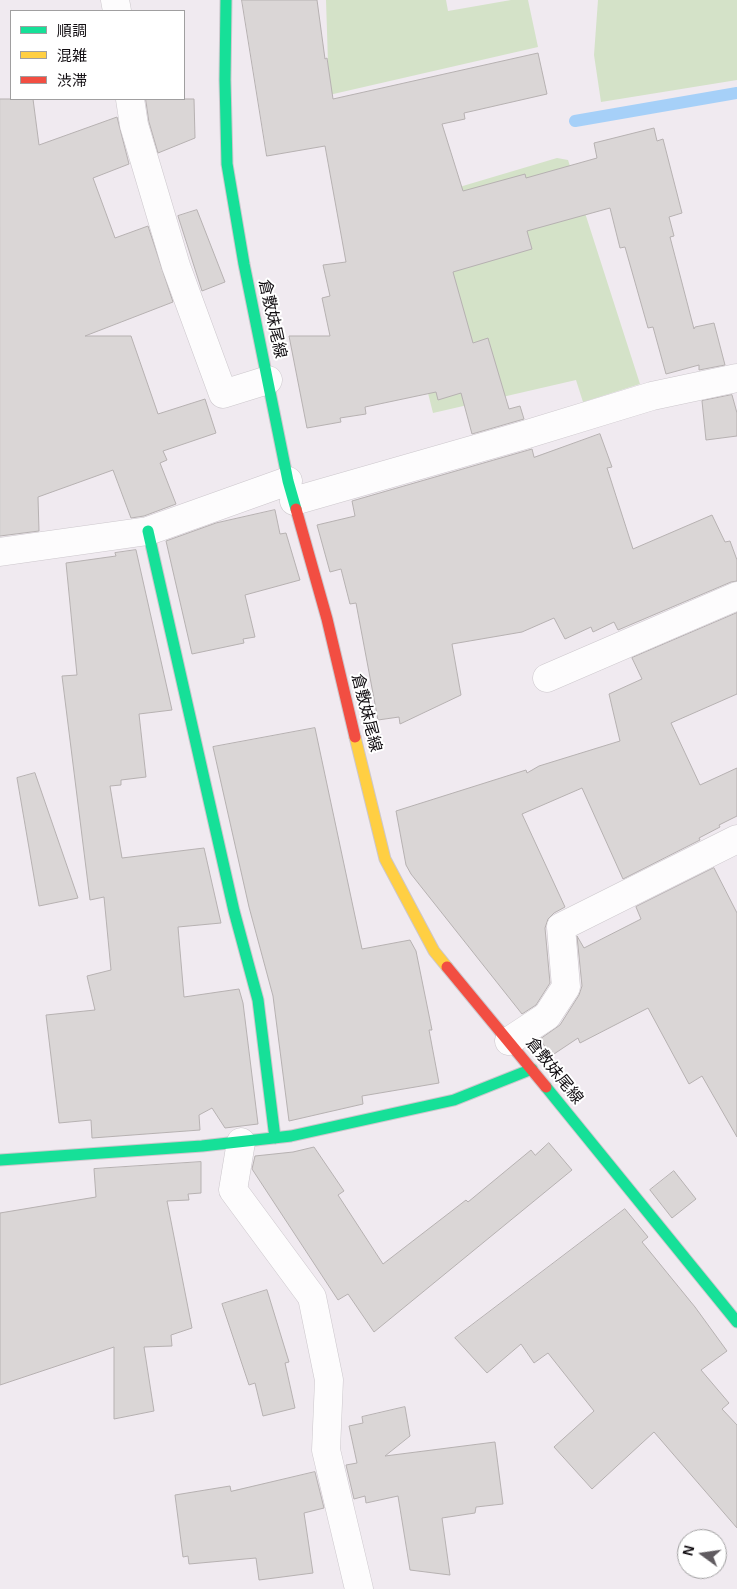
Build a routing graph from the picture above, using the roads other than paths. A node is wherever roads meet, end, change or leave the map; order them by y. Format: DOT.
graph roads {
  1 [pos="226,0"];
  2 [pos="130,100"];
  3 [pos="737,378"];
  4 [pos="268,380"];
  5 [pos="291,491"];
  6 [pos="148,531"];
  7 [pos="0,552"];
  8 [pos="737,596"];
  9 [pos="546,678"];
  10 [pos="737,839"];
  11 [pos="509,1040"];
  12 [pos="532,1069"];
  13 [pos="275,1138"];
  14 [pos="241,1142"];
  15 [pos="0,1160"];
  16 [pos="737,1322"];
  17 [pos="359,1589"];
  1 -- 4 [label="main road, 倉敷妹尾線"];
  2 -- 4 [label="street"];
  3 -- 5 [label="street"];
  4 -- 5 [label="main road, 倉敷妹尾線"];
  5 -- 6 [label="street"];
  5 -- 11 [label="main road, 倉敷妹尾線"];
  6 -- 7 [label="street"];
  6 -- 13 [label="main road"];
  8 -- 9 [label="street"];
  10 -- 11 [label="street"];
  11 -- 12 [label="main road, 倉敷妹尾線"];
  12 -- 13 [label="main road"];
  12 -- 16 [label="main road, 倉敷妹尾線"];
  13 -- 14 [label="main road"];
  14 -- 15 [label="main road"];
  14 -- 17 [label="street"];
}
